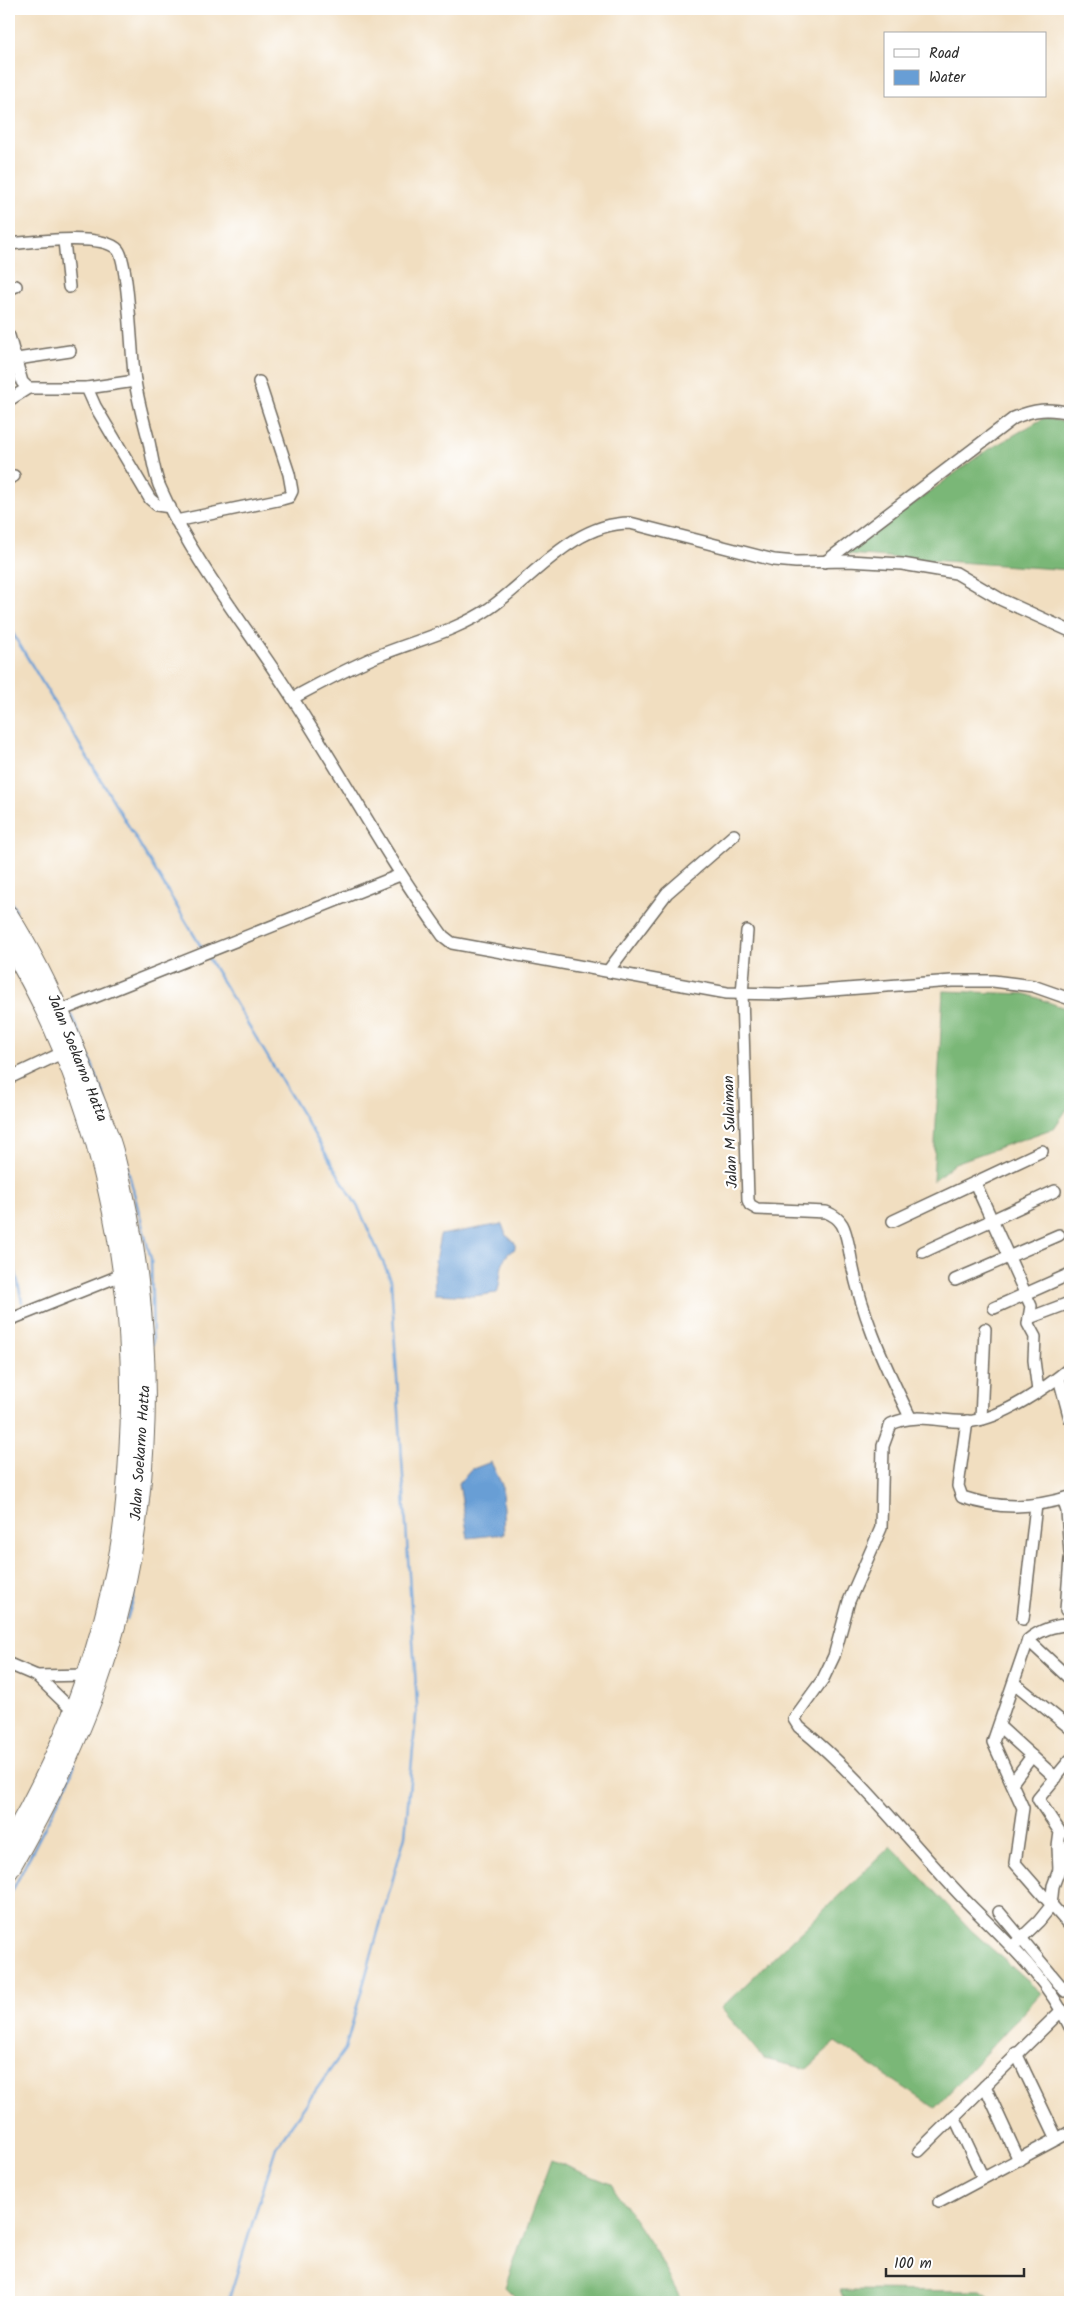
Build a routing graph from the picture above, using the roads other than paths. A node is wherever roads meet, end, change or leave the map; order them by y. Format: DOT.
graph roads {
  1 [pos="64,241"];
  2 [pos="9,244"];
  3 [pos="69,287"];
  4 [pos="9,336"];
  5 [pos="70,351"];
  6 [pos="17,359"];
  7 [pos="135,381"];
  8 [pos="260,382"];
  9 [pos="28,388"];
  10 [pos="87,388"];
  11 [pos="9,400"];
  12 [pos="1070,413"];
  13 [pos="170,508"];
  14 [pos="176,521"];
  15 [pos="825,562"];
  16 [pos="1070,631"];
  17 [pos="293,698"];
  18 [pos="734,835"];
  19 [pos="400,875"];
  20 [pos="9,915"];
  21 [pos="747,931"];
  22 [pos="9,944"];
  23 [pos="608,971"];
  24 [pos="742,994"];
  25 [pos="1070,999"];
  26 [pos="67,1008"];
  27 [pos="64,1052"];
  28 [pos="9,1078"];
  29 [pos="1042,1151"];
  30 [pos="975,1183"];
  31 [pos="1055,1191"];
  32 [pos="992,1220"];
  33 [pos="893,1221"];
  34 [pos="1059,1235"];
  35 [pos="923,1252"];
  36 [pos="1009,1256"];
  37 [pos="124,1274"];
  38 [pos="1068,1275"];
  39 [pos="955,1280"];
  40 [pos="1026,1294"];
  41 [pos="1069,1303"];
  42 [pos="994,1308"];
  43 [pos="1029,1318"];
  44 [pos="9,1320"];
  45 [pos="985,1329"];
  46 [pos="1070,1368"];
  47 [pos="1058,1378"];
  48 [pos="1038,1390"];
  49 [pos="910,1416"];
  50 [pos="981,1419"];
  51 [pos="1070,1419"];
  52 [pos="967,1421"];
  53 [pos="1067,1498"];
  54 [pos="1036,1505"];
  55 [pos="1070,1553"];
  56 [pos="1070,1559"];
  57 [pos="1066,1610"];
  58 [pos="1023,1619"];
  59 [pos="1070,1624"];
  60 [pos="1028,1640"];
  61 [pos="9,1664"];
  62 [pos="87,1675"];
  63 [pos="37,1676"];
  64 [pos="1070,1680"];
  65 [pos="1014,1683"];
  66 [pos="72,1711"];
  67 [pos="1000,1727"];
  68 [pos="1070,1728"];
  69 [pos="1032,1756"];
  70 [pos="1070,1760"];
  71 [pos="1056,1778"];
  72 [pos="1012,1783"];
  73 [pos="1038,1799"];
  74 [pos="1023,1808"];
  75 [pos="1060,1832"];
  76 [pos="9,1843"];
  77 [pos="1070,1846"];
  78 [pos="1058,1870"];
  79 [pos="9,1871"];
  80 [pos="1051,1906"];
  81 [pos="999,1912"];
  82 [pos="1070,1926"];
  83 [pos="1017,1943"];
  84 [pos="1065,1991"];
  85 [pos="1062,2010"];
  86 [pos="1070,2027"];
  87 [pos="1016,2053"];
  88 [pos="985,2086"];
  89 [pos="954,2116"];
  90 [pos="1070,2132"];
  91 [pos="1057,2139"];
  92 [pos="919,2150"];
  93 [pos="1019,2160"];
  94 [pos="983,2178"];
  95 [pos="938,2202"];
  1 -- 2 [label="street"];
  1 -- 3 [label="street"];
  1 -- 7 [label="street"];
  4 -- 6 [label="street"];
  5 -- 6 [label="street"];
  6 -- 9 [label="street"];
  7 -- 10 [label="street"];
  7 -- 13 [label="street"];
  8 -- 14 [label="street"];
  9 -- 10 [label="street"];
  9 -- 11 [label="street"];
  10 -- 13 [label="street"];
  12 -- 15 [label="street"];
  13 -- 14 [label="street"];
  14 -- 17 [label="street"];
  15 -- 16 [label="street"];
  15 -- 17 [label="street"];
  17 -- 19 [label="street"];
  18 -- 23 [label="street"];
  19 -- 23 [label="street"];
  19 -- 26 [label="street"];
  20 -- 26 [label="highway, Jalan Soekarno Hatta"];
  21 -- 24 [label="street"];
  22 -- 27 [label="highway, Jalan Soekarno Hatta"];
  23 -- 24 [label="street"];
  24 -- 25 [label="street"];
  24 -- 49 [label="street, Jalan M Sulaiman"];
  26 -- 79 [label="highway, Jalan Soekarno Hatta"];
  27 -- 28 [label="street"];
  27 -- 37 [label="highway, Jalan Soekarno Hatta"];
  29 -- 30 [label="street"];
  30 -- 32 [label="street"];
  30 -- 33 [label="street"];
  31 -- 32 [label="street"];
  32 -- 35 [label="street"];
  32 -- 36 [label="street"];
  34 -- 36 [label="street"];
  36 -- 39 [label="street"];
  36 -- 40 [label="street"];
  37 -- 44 [label="street"];
  37 -- 62 [label="highway, Jalan Soekarno Hatta"];
  38 -- 40 [label="street"];
  40 -- 42 [label="street"];
  40 -- 43 [label="street"];
  41 -- 43 [label="street"];
  43 -- 48 [label="street"];
  45 -- 50 [label="street"];
  46 -- 47 [label="street"];
  47 -- 48 [label="street"];
  47 -- 51 [label="street"];
  48 -- 50 [label="street"];
  49 -- 52 [label="street"];
  49 -- 83 [label="street"];
  50 -- 52 [label="street"];
  52 -- 54 [label="street"];
  53 -- 54 [label="street"];
  53 -- 55 [label="street"];
  54 -- 58 [label="street"];
  56 -- 57 [label="street"];
  59 -- 60 [label="street"];
  60 -- 64 [label="street"];
  60 -- 65 [label="street"];
  61 -- 63 [label="street"];
  62 -- 63 [label="street"];
  62 -- 66 [label="highway, Jalan Soekarno Hatta"];
  63 -- 66 [label="street"];
  65 -- 67 [label="street"];
  65 -- 68 [label="street"];
  66 -- 76 [label="highway, Jalan Soekarno Hatta"];
  67 -- 69 [label="street"];
  67 -- 72 [label="street"];
  69 -- 71 [label="street"];
  69 -- 72 [label="street"];
  70 -- 71 [label="street"];
  71 -- 73 [label="street"];
  72 -- 74 [label="street"];
  73 -- 74 [label="street"];
  73 -- 75 [label="street"];
  74 -- 80 [label="street"];
  75 -- 77 [label="street"];
  75 -- 78 [label="street"];
  77 -- 78 [label="street"];
  78 -- 80 [label="street"];
  80 -- 82 [label="street"];
  80 -- 83 [label="street"];
  81 -- 83 [label="street"];
  83 -- 84 [label="street"];
  83 -- 85 [label="street"];
  85 -- 86 [label="street"];
  85 -- 87 [label="street"];
  87 -- 88 [label="street"];
  87 -- 91 [label="street"];
  88 -- 89 [label="street"];
  88 -- 93 [label="street"];
  89 -- 92 [label="street"];
  89 -- 94 [label="street"];
  90 -- 91 [label="street"];
  91 -- 93 [label="street"];
  93 -- 94 [label="street"];
  94 -- 95 [label="street"];
}
